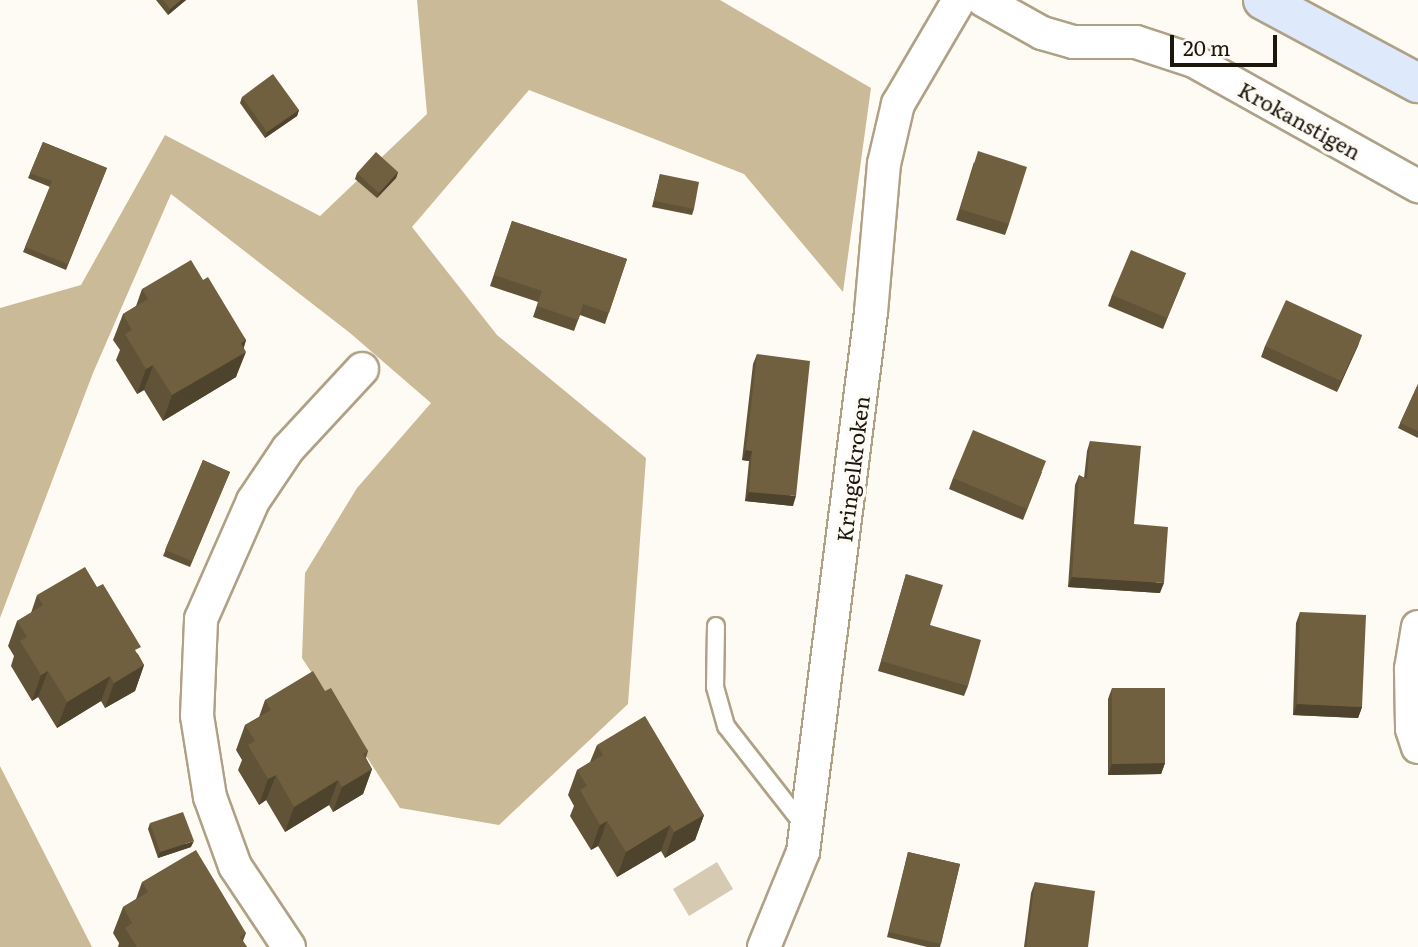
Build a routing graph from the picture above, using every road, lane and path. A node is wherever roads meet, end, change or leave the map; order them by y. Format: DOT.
graph roads {
  1 [pos="959,0"];
  2 [pos="983,0"];
  3 [pos="1263,0"];
  4 [pos="1418,83"];
  5 [pos="1418,186"];
  6 [pos="362,369"];
  7 [pos="716,626"];
  8 [pos="1418,627"];
  9 [pos="1418,747"];
  10 [pos="806,828"];
  11 [pos="289,947"];
  12 [pos="764,947"];
  1 -- 10 [label="street, Kringelkroken"];
  2 -- 5 [label="street, Krokanstigen"];
  3 -- 4 [label="main road"];
  6 -- 11 [label="street"];
  7 -- 10 [label="lane"];
  8 -- 9 [label="street"];
  10 -- 12 [label="street, Kringelkroken"];
}
